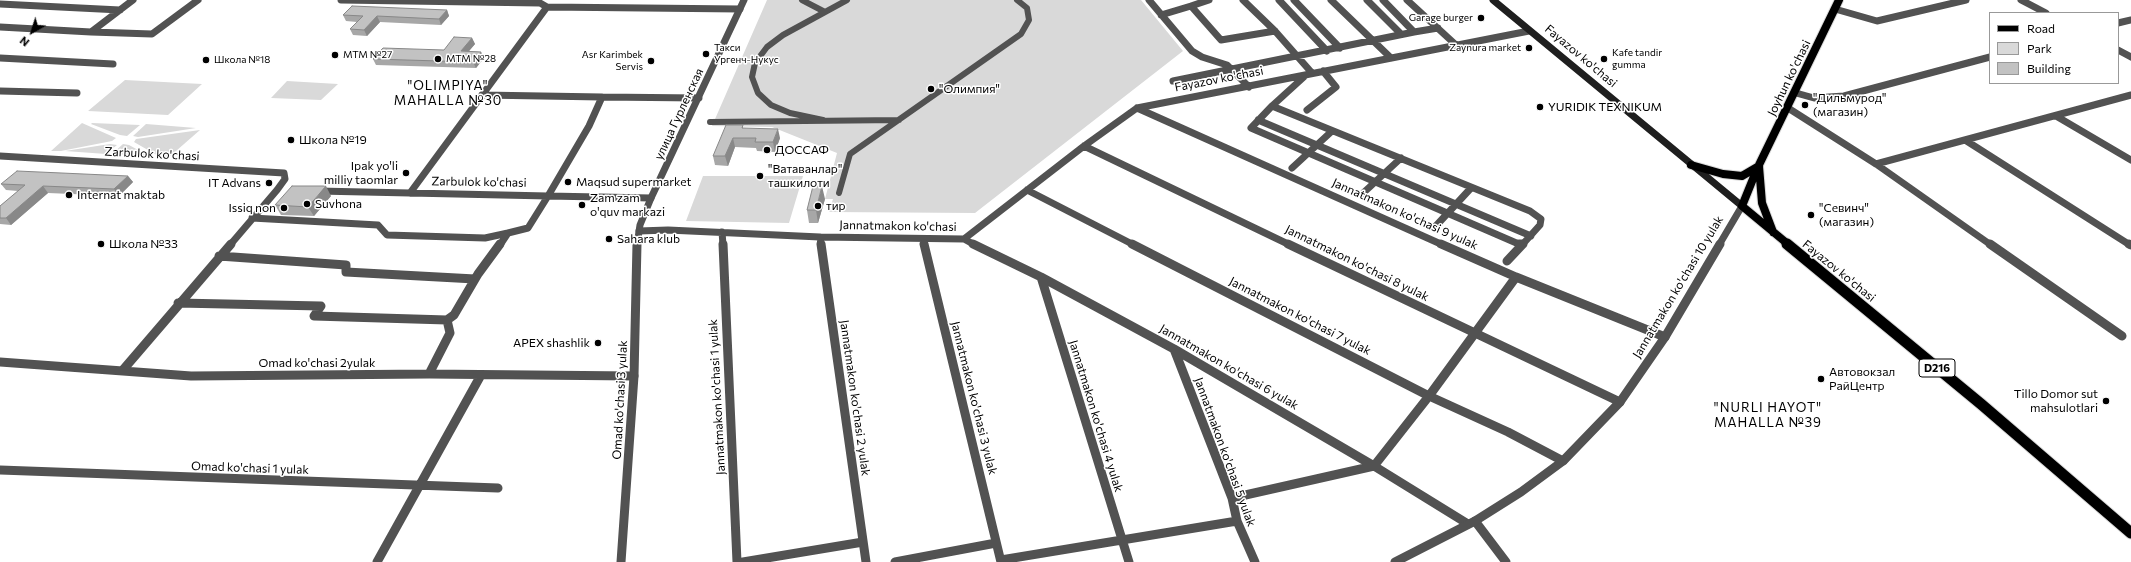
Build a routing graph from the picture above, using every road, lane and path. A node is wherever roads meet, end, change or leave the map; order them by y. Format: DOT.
graph roads {
  1 [pos="133,0"];
  2 [pos="198,0"];
  3 [pos="341,0"];
  4 [pos="744,0"];
  5 [pos="802,0"];
  6 [pos="847,0"];
  7 [pos="1016,0"];
  8 [pos="1149,0"];
  9 [pos="1209,0"];
  10 [pos="1243,0"];
  11 [pos="1279,0"];
  12 [pos="1294,0"];
  13 [pos="1331,0"];
  14 [pos="1367,0"];
  15 [pos="1383,0"];
  16 [pos="1407,0"];
  17 [pos="1492,0"];
  18 [pos="1839,0"];
  19 [pos="1966,0"];
  20 [pos="2021,0"];
  21 [pos="541,1"];
  22 [pos="0,4"];
  23 [pos="1191,6"];
  24 [pos="547,7"];
  25 [pos="740,9"];
  26 [pos="1835,9"];
  27 [pos="120,10"];
  28 [pos="826,12"];
  29 [pos="2044,12"];
  30 [pos="1161,15"];
  31 [pos="2131,20"];
  32 [pos="2119,23"];
  33 [pos="0,27"];
  34 [pos="1438,28"];
  35 [pos="1275,31"];
  36 [pos="1529,31"];
  37 [pos="91,32"];
  38 [pos="1414,32"];
  39 [pos="1401,34"];
  40 [pos="1374,41"];
  41 [pos="1456,45"];
  42 [pos="1340,48"];
  43 [pos="1327,51"];
  44 [pos="2119,51"];
  45 [pos="1298,56"];
  46 [pos="1989,57"];
  47 [pos="2131,57"];
  48 [pos="0,58"];
  49 [pos="1391,58"];
  50 [pos="113,64"];
  51 [pos="1233,70"];
  52 [pos="1323,71"];
  53 [pos="1309,74"];
  54 [pos="1174,81"];
  55 [pos="1249,87"];
  56 [pos="0,91"];
  57 [pos="76,93"];
  58 [pos="1796,93"];
  59 [pos="482,94"];
  60 [pos="2131,95"];
  61 [pos="602,96"];
  62 [pos="699,98"];
  63 [pos="2123,98"];
  64 [pos="2131,102"];
  65 [pos="1272,106"];
  66 [pos="1137,108"];
  67 [pos="1788,108"];
  68 [pos="1307,110"];
  69 [pos="2056,116"];
  70 [pos="823,120"];
  71 [pos="900,120"];
  72 [pos="1258,120"];
  73 [pos="710,122"];
  74 [pos="1332,131"];
  75 [pos="1965,140"];
  76 [pos="1319,145"];
  77 [pos="1084,146"];
  78 [pos="1308,152"];
  79 [pos="0,156"];
  80 [pos="1401,158"];
  81 [pos="2131,160"];
  82 [pos="1876,164"];
  83 [pos="1692,166"];
  84 [pos="1759,166"];
  85 [pos="1292,168"];
  86 [pos="1386,173"];
  87 [pos="1376,181"];
  88 [pos="1471,188"];
  89 [pos="309,190"];
  90 [pos="1027,190"];
  91 [pos="410,193"];
  92 [pos="839,193"];
  93 [pos="1361,195"];
  94 [pos="548,196"];
  95 [pos="651,198"];
  96 [pos="1457,204"];
  97 [pos="1742,206"];
  98 [pos="1448,213"];
  99 [pos="252,218"];
  100 [pos="1434,228"];
  101 [pos="722,232"];
  102 [pos="508,233"];
  103 [pos="1774,234"];
  104 [pos="638,235"];
  105 [pos="1531,236"];
  106 [pos="820,237"];
  107 [pos="923,239"];
  108 [pos="964,239"];
  109 [pos="1522,245"];
  110 [pos="2131,245"];
  111 [pos="219,256"];
  112 [pos="1507,261"];
  113 [pos="1041,277"];
  114 [pos="1516,277"];
  115 [pos="475,279"];
  116 [pos="178,303"];
  117 [pos="447,320"];
  118 [pos="1476,333"];
  119 [pos="2122,336"];
  120 [pos="1665,337"];
  121 [pos="1174,349"];
  122 [pos="0,362"];
  123 [pos="122,371"];
  124 [pos="429,374"];
  125 [pos="481,376"];
  126 [pos="634,376"];
  127 [pos="1429,396"];
  128 [pos="1620,402"];
  129 [pos="1563,461"];
  130 [pos="1374,466"];
  131 [pos="0,470"];
  132 [pos="419,487"];
  133 [pos="498,488"];
  134 [pos="1232,498"];
  135 [pos="1237,521"];
  136 [pos="1472,523"];
  137 [pos="2131,533"];
  138 [pos="1122,540"];
  139 [pos="863,542"];
  140 [pos="996,543"];
  141 [pos="1001,561"];
  142 [pos="377,562"];
  143 [pos="621,562"];
  144 [pos="736,562"];
  145 [pos="743,562"];
  146 [pos="866,562"];
  147 [pos="895,562"];
  148 [pos="1129,562"];
  149 [pos="1255,562"];
  150 [pos="1395,562"];
  151 [pos="1506,562"];
  1 -- 27 [label="street"];
  2 -- 37 [label="street"];
  3 -- 21 [label="street"];
  4 -- 25 [label="street, улица Гурленская"];
  5 -- 28 [label="street"];
  6 -- 28 [label="street"];
  7 -- 71 [label="street"];
  8 -- 30 [label="street"];
  9 -- 23 [label="street"];
  10 -- 35 [label="street"];
  11 -- 43 [label="street"];
  12 -- 42 [label="street"];
  13 -- 40 [label="street"];
  14 -- 39 [label="street"];
  15 -- 38 [label="street"];
  16 -- 34 [label="street"];
  17 -- 36 [label="main road, Fayazov ko'chasi"];
  18 -- 26 [label="main road, Joyhun ko'chasi"];
  19 -- 26 [label="street"];
  20 -- 29 [label="street"];
  21 -- 24 [label="street"];
  22 -- 27 [label="street"];
  23 -- 30 [label="street"];
  23 -- 35 [label="street"];
  24 -- 25 [label="street"];
  24 -- 59 [label="street, Zarbulok ko'chasi"];
  25 -- 62 [label="street, улица Гурленская"];
  26 -- 58 [label="main road, Joyhun ko'chasi"];
  27 -- 37 [label="street"];
  28 -- 70 [label="street"];
  30 -- 51 [label="street"];
  31 -- 32 [label="street"];
  33 -- 37 [label="street"];
  34 -- 38 [label="street"];
  34 -- 41 [label="street"];
  35 -- 45 [label="street"];
  36 -- 41 [label="street, Fayazov ko'chasi"];
  36 -- 83 [label="main road, Fayazov ko'chasi"];
  38 -- 39 [label="street"];
  39 -- 40 [label="street, Fayazov ko'chasi"];
  40 -- 42 [label="street, Fayazov ko'chasi"];
  40 -- 49 [label="street"];
  41 -- 49 [label="street, Fayazov ko'chasi"];
  42 -- 43 [label="street, Fayazov ko'chasi"];
  43 -- 45 [label="street, Fayazov ko'chasi"];
  44 -- 47 [label="street"];
  45 -- 51 [label="street, Fayazov ko'chasi"];
  45 -- 53 [label="street"];
  46 -- 58 [label="street"];
  48 -- 50 [label="street"];
  49 -- 52 [label="street, Fayazov ko'chasi"];
  51 -- 54 [label="street, Fayazov ko'chasi"];
  51 -- 55 [label="street"];
  52 -- 53 [label="street, Fayazov ko'chasi"];
  52 -- 68 [label="street"];
  53 -- 55 [label="street, Fayazov ko'chasi"];
  53 -- 65 [label="street, Fayazov ko'chasi"];
  55 -- 66 [label="street, Fayazov ko'chasi"];
  56 -- 57 [label="street"];
  58 -- 67 [label="main road, Joyhun ko'chasi"];
  59 -- 61 [label="street"];
  59 -- 91 [label="street, Zarbulok ko'chasi"];
  60 -- 63 [label="street"];
  61 -- 62 [label="street"];
  61 -- 94 [label="street"];
  62 -- 95 [label="street, улица Гурленская"];
  63 -- 64 [label="street"];
  63 -- 69 [label="street"];
  65 -- 72 [label="street, Fayazov ko'chasi"];
  65 -- 74 [label="street"];
  66 -- 77 [label="street, Jannatmakon ko'chasi"];
  66 -- 114 [label="street, Jannatmakon ko'chasi 9 yulak"];
  67 -- 82 [label="street"];
  67 -- 84 [label="main road, Joyhun ko'chasi"];
  69 -- 75 [label="street"];
  69 -- 81 [label="street"];
  70 -- 71 [label="street"];
  70 -- 73 [label="street"];
  71 -- 92 [label="street"];
  72 -- 76 [label="street"];
  72 -- 78 [label="street"];
  74 -- 76 [label="street"];
  74 -- 80 [label="street"];
  75 -- 82 [label="street"];
  75 -- 110 [label="street"];
  76 -- 78 [label="street"];
  76 -- 86 [label="street"];
  77 -- 90 [label="street, Jannatmakon ko'chasi"];
  77 -- 118 [label="street, Jannatmakon ko'chasi 8 yulak"];
  78 -- 85 [label="street"];
  78 -- 87 [label="street"];
  79 -- 99 [label="street, Zarbulok ko'chasi"];
  80 -- 86 [label="street"];
  80 -- 88 [label="street"];
  82 -- 119 [label="street"];
  83 -- 84 [label="main road"];
  83 -- 97 [label="main road, Fayazov ko'chasi"];
  84 -- 97 [label="main road, Joyhun ko'chasi"];
  84 -- 103 [label="main road"];
  86 -- 87 [label="street"];
  86 -- 96 [label="street"];
  87 -- 93 [label="street"];
  87 -- 98 [label="street"];
  88 -- 96 [label="street"];
  88 -- 105 [label="street"];
  89 -- 91 [label="street, Zarbulok ko'chasi"];
  90 -- 108 [label="street, Jannatmakon ko'chasi"];
  90 -- 127 [label="street, Jannatmakon ko'chasi 7 yulak"];
  91 -- 94 [label="street, Zarbulok ko'chasi"];
  94 -- 95 [label="street, Zarbulok ko'chasi"];
  94 -- 102 [label="street"];
  95 -- 104 [label="street, улица Гурленская"];
  96 -- 98 [label="street"];
  96 -- 105 [label="street"];
  97 -- 103 [label="main road, Fayazov ko'chasi / D216"];
  97 -- 120 [label="street, Jannatmakon ko'chasi 10 yulak"];
  98 -- 100 [label="street"];
  98 -- 109 [label="street"];
  99 -- 102 [label="street"];
  99 -- 111 [label="street, Zarbulok ko'chasi"];
  101 -- 104 [label="street, Jannatmakon ko'chasi"];
  101 -- 106 [label="street, Jannatmakon ko'chasi"];
  101 -- 144 [label="street, Jannatmakon ko'chasi 1 yulak"];
  102 -- 115 [label="street"];
  103 -- 137 [label="main road, Fayazov ko'chasi / D216"];
  104 -- 126 [label="street, Omad ko'chasi 3 yulak"];
  105 -- 109 [label="street"];
  106 -- 107 [label="street, Jannatmakon ko'chasi"];
  106 -- 139 [label="street, Jannatmakon ko'chasi 2 yulak"];
  107 -- 108 [label="street, Jannatmakon ko'chasi"];
  107 -- 140 [label="street, Jannatmakon ko'chasi 3 yulak"];
  108 -- 113 [label="street, Jannatmakon ko'chasi 6 yulak"];
  109 -- 112 [label="street"];
  111 -- 115 [label="street"];
  111 -- 116 [label="street, Zarbulok ko'chasi"];
  113 -- 121 [label="street, Jannatmakon ko'chasi 6 yulak"];
  113 -- 138 [label="street, Jannatmakon ko'chasi 4 yulak"];
  114 -- 118 [label="street"];
  114 -- 120 [label="street, Jannatmakon ko'chasi 9 yulak"];
  115 -- 117 [label="street"];
  116 -- 117 [label="street"];
  116 -- 123 [label="street, Zarbulok ko'chasi"];
  117 -- 124 [label="street"];
  118 -- 127 [label="street"];
  118 -- 128 [label="street, Jannatmakon ko'chasi 8 yulak"];
  120 -- 128 [label="street, Jannatmakon ko'chasi 10 yulak"];
  121 -- 130 [label="street, Jannatmakon ko'chasi 6 yulak"];
  121 -- 134 [label="street, Jannatmakon ko'chasi 5 yulak"];
  122 -- 123 [label="street, Omad ko'chasi 2yulak"];
  123 -- 124 [label="street, Omad ko'chasi 2yulak"];
  124 -- 125 [label="street, Omad ko'chasi 2yulak"];
  125 -- 126 [label="street, Omad ko'chasi 2yulak"];
  125 -- 132 [label="street"];
  126 -- 143 [label="street, Omad ko'chasi 3 yulak"];
  127 -- 129 [label="street, Jannatmakon ko'chasi 7 yulak"];
  127 -- 130 [label="street"];
  128 -- 129 [label="street, Jannatmakon ko'chasi 10 yulak"];
  129 -- 136 [label="street, Jannatmakon ko'chasi 10 yulak"];
  130 -- 134 [label="street"];
  130 -- 136 [label="street, Jannatmakon ko'chasi 6 yulak"];
  131 -- 132 [label="street, Omad ko'chasi 1 yulak"];
  132 -- 133 [label="street, Omad ko'chasi 1 yulak"];
  132 -- 142 [label="street"];
  134 -- 135 [label="street, Jannatmakon ko'chasi 5 yulak"];
  135 -- 138 [label="street"];
  135 -- 149 [label="street, Jannatmakon ko'chasi 5 yulak"];
  136 -- 150 [label="street, Jannatmakon ko'chasi 10 yulak"];
  136 -- 151 [label="street"];
  138 -- 141 [label="street"];
  138 -- 148 [label="street, Jannatmakon ko'chasi 4 yulak"];
  139 -- 145 [label="street"];
  139 -- 146 [label="street, Jannatmakon ko'chasi 2 yulak"];
  140 -- 141 [label="street, Jannatmakon ko'chasi 3 yulak"];
  140 -- 147 [label="street"];
}
